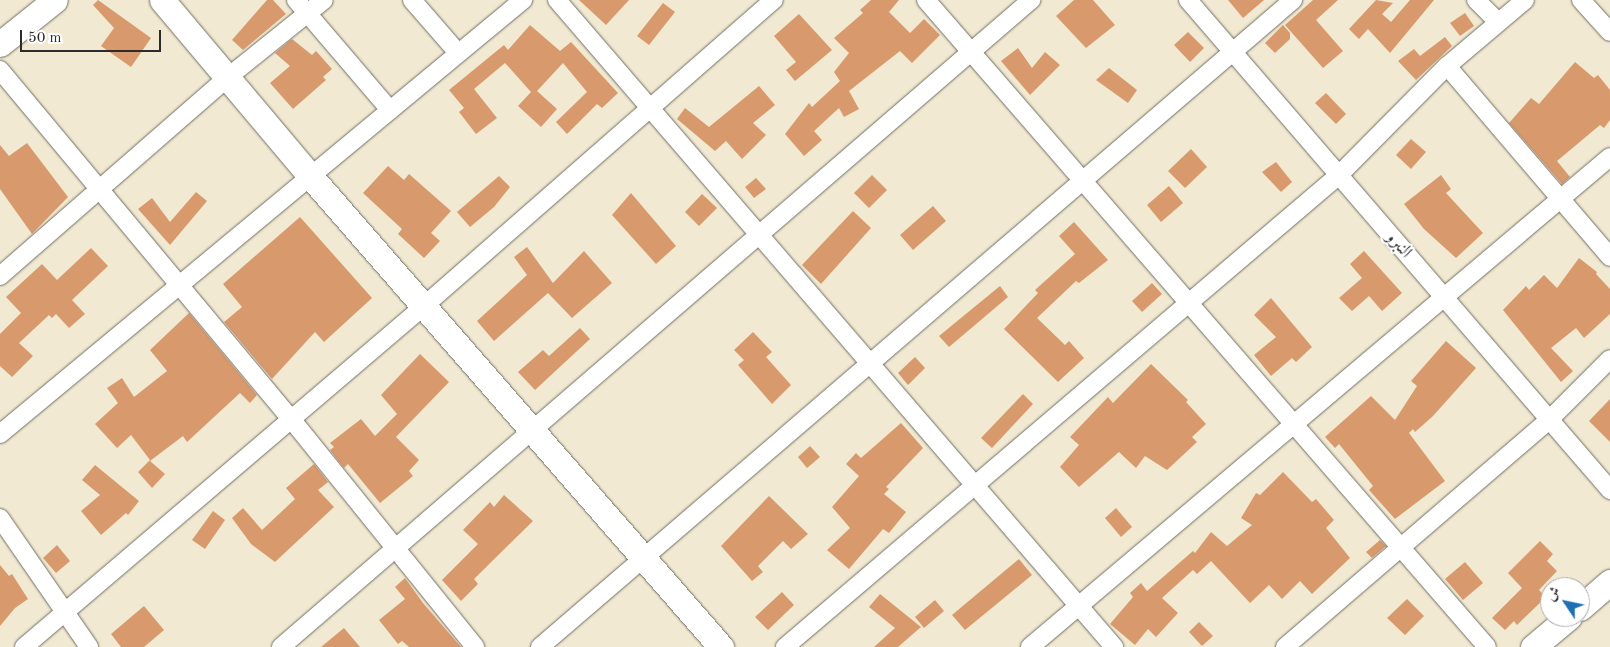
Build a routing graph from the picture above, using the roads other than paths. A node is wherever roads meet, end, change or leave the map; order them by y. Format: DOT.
graph roads {
  1 [pos="55,0"];
  2 [pos="162,0"];
  3 [pos="296,0"];
  4 [pos="324,0"];
  5 [pos="412,0"];
  6 [pos="523,0"];
  7 [pos="557,0"];
  8 [pos="774,0"];
  9 [pos="926,0"];
  10 [pos="1031,0"];
  11 [pos="1188,0"];
  12 [pos="1293,0"];
  13 [pos="1476,0"];
  14 [pos="1525,0"];
  15 [pos="1581,0"];
  16 [pos="308,14"];
  17 [pos="1498,22"];
  18 [pos="1610,32"];
  19 [pos="0,44"];
  20 [pos="971,52"];
  21 [pos="1233,53"];
  22 [pos="458,54"];
  23 [pos="1447,66"];
  24 [pos="0,70"];
  25 [pos="227,78"];
  26 [pos="650,107"];
  27 [pos="390,110"];
  28 [pos="1610,156"];
  29 [pos="1339,174"];
  30 [pos="311,177"];
  31 [pos="1083,181"];
  32 [pos="98,190"];
  33 [pos="1560,201"];
  34 [pos="756,234"];
  35 [pos="1610,257"];
  36 [pos="0,276"];
  37 [pos="180,287"];
  38 [pos="1442,295"];
  39 [pos="1188,303"];
  40 [pos="424,306"];
  41 [pos="1610,359"];
  42 [pos="872,362"];
  43 [pos="292,420"];
  44 [pos="1549,420"];
  45 [pos="1292,423"];
  46 [pos="530,429"];
  47 [pos="0,434"];
  48 [pos="974,487"];
  49 [pos="1610,490"];
  50 [pos="0,518"];
  51 [pos="395,548"];
  52 [pos="1401,548"];
  53 [pos="643,560"];
  54 [pos="1610,582"];
  55 [pos="1590,599"];
  56 [pos="1078,605"];
  57 [pos="67,613"];
  58 [pos="1557,627"];
  59 [pos="24,647"];
  60 [pos="89,647"];
  61 [pos="282,647"];
  62 [pos="474,647"];
  63 [pos="540,647"];
  64 [pos="721,647"];
  65 [pos="785,647"];
  66 [pos="1030,647"];
  67 [pos="1114,647"];
  68 [pos="1285,647"];
  69 [pos="1487,647"];
  70 [pos="1534,647"];
  1 -- 19 [label="street"];
  2 -- 25 [label="street"];
  3 -- 16 [label="street"];
  4 -- 16 [label="street"];
  5 -- 22 [label="street"];
  6 -- 22 [label="street"];
  7 -- 26 [label="street"];
  8 -- 26 [label="street"];
  9 -- 20 [label="street"];
  10 -- 20 [label="street"];
  11 -- 21 [label="street, النبرو"];
  12 -- 21 [label="street"];
  13 -- 17 [label="street"];
  14 -- 17 [label="street"];
  15 -- 18 [label="street"];
  16 -- 25 [label="street"];
  16 -- 27 [label="street"];
  17 -- 23 [label="street"];
  20 -- 31 [label="street"];
  20 -- 34 [label="street"];
  21 -- 29 [label="street, النبرو"];
  21 -- 31 [label="street"];
  22 -- 27 [label="street"];
  23 -- 29 [label="street"];
  23 -- 33 [label="street"];
  24 -- 32 [label="street"];
  25 -- 30 [label="street"];
  25 -- 32 [label="street"];
  26 -- 34 [label="street"];
  26 -- 40 [label="street"];
  27 -- 30 [label="street"];
  28 -- 33 [label="street"];
  29 -- 38 [label="street, النبرو"];
  29 -- 39 [label="street"];
  30 -- 37 [label="street"];
  30 -- 40 [label="street"];
  31 -- 39 [label="street"];
  31 -- 42 [label="street"];
  32 -- 36 [label="street"];
  32 -- 37 [label="street"];
  33 -- 35 [label="street"];
  33 -- 38 [label="street"];
  34 -- 42 [label="street"];
  34 -- 46 [label="street"];
  37 -- 43 [label="street"];
  37 -- 47 [label="street"];
  38 -- 44 [label="street, النبرو"];
  38 -- 45 [label="street"];
  39 -- 45 [label="street"];
  39 -- 48 [label="street"];
  40 -- 43 [label="street"];
  40 -- 46 [label="street"];
  41 -- 44 [label="street"];
  42 -- 48 [label="street"];
  42 -- 53 [label="street"];
  43 -- 51 [label="street"];
  43 -- 57 [label="street"];
  44 -- 49 [label="street, النبرو"];
  44 -- 52 [label="street"];
  45 -- 52 [label="street"];
  45 -- 56 [label="street"];
  46 -- 51 [label="street"];
  46 -- 53 [label="street"];
  48 -- 56 [label="street"];
  48 -- 65 [label="street"];
  50 -- 57 [label="street"];
  51 -- 61 [label="street"];
  51 -- 62 [label="street"];
  52 -- 68 [label="street"];
  52 -- 69 [label="street"];
  53 -- 63 [label="street"];
  53 -- 64 [label="street"];
  54 -- 55 [label="street"];
  56 -- 66 [label="street"];
  56 -- 67 [label="street"];
  57 -- 59 [label="street"];
  57 -- 60 [label="street"];
  58 -- 70 [label="street"];
}
